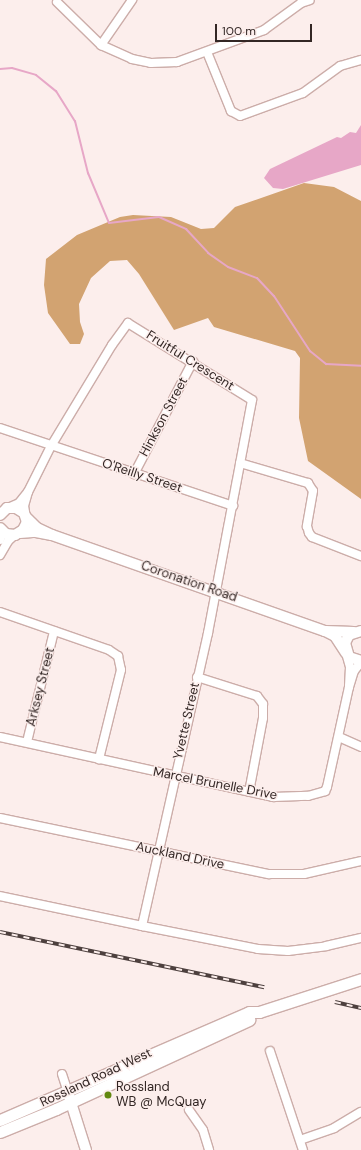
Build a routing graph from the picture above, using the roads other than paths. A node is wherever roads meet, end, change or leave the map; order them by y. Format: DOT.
graph roads {
  1 [pos="132,0"];
  2 [pos="310,0"];
  3 [pos="301,1"];
  4 [pos="57,2"];
  5 [pos="101,45"];
  6 [pos="207,52"];
  7 [pos="361,60"];
  8 [pos="193,361"];
  9 [pos="0,428"];
  10 [pos="51,446"];
  11 [pos="240,463"];
  12 [pos="134,474"];
  13 [pos="28,492"];
  14 [pos="233,506"];
  15 [pos="2,511"];
  16 [pos="26,517"];
  17 [pos="0,529"];
  18 [pos="18,534"];
  19 [pos="52,535"];
  20 [pos="0,540"];
  21 [pos="0,555"];
  22 [pos="361,556"];
  23 [pos="216,592"];
  24 [pos="0,612"];
  25 [pos="359,630"];
  26 [pos="54,631"];
  27 [pos="325,631"];
  28 [pos="346,653"];
  29 [pos="361,661"];
  30 [pos="197,677"];
  31 [pos="349,687"];
  32 [pos="0,736"];
  33 [pos="339,737"];
  34 [pos="27,742"];
  35 [pos="361,746"];
  36 [pos="99,759"];
  37 [pos="174,776"];
  38 [pos="249,792"];
  39 [pos="0,818"];
  40 [pos="158,851"];
  41 [pos="361,861"];
  42 [pos="0,896"];
  43 [pos="142,926"];
  44 [pos="361,938"];
  45 [pos="361,979"];
  46 [pos="270,1051"];
  47 [pos="62,1074"];
  48 [pos="69,1098"];
  49 [pos="189,1110"];
  50 [pos="361,1112"];
  51 [pos="0,1120"];
  52 [pos="0,1132"];
  53 [pos="300,1140"];
  54 [pos="86,1150"];
  55 [pos="209,1150"];
  56 [pos="303,1150"];
  1 -- 5 [label="street"];
  2 -- 3 [label="street"];
  3 -- 6 [label="street"];
  4 -- 5 [label="street"];
  5 -- 6 [label="street"];
  6 -- 7 [label="street"];
  8 -- 10 [label="street, Fruitful Crescent"];
  8 -- 11 [label="street, Fruitful Crescent"];
  8 -- 12 [label="street, Hinkson Street"];
  9 -- 10 [label="street, O'Reilly Street"];
  10 -- 12 [label="street, O'Reilly Street"];
  10 -- 13 [label="street, Fruitful Crescent"];
  11 -- 14 [label="street, Fruitful Crescent"];
  11 -- 22 [label="street"];
  12 -- 14 [label="street, O'Reilly Street"];
  13 -- 15 [label="street, Fruitful Crescent"];
  13 -- 16 [label="street, Fruitful Crescent"];
  14 -- 23 [label="street, Fruitful Crescent"];
  15 -- 16 [label="street, Coronation Road"];
  16 -- 18 [label="street"];
  16 -- 19 [label="street, Coronation Road"];
  17 -- 18 [label="street"];
  17 -- 20 [label="street"];
  18 -- 19 [label="street, Coronation Road"];
  18 -- 21 [label="street"];
  19 -- 23 [label="street, Coronation Road"];
  23 -- 27 [label="street, Coronation Road"];
  23 -- 30 [label="street, Yvette Street"];
  24 -- 26 [label="street"];
  25 -- 27 [label="street, Coronation Road"];
  25 -- 28 [label="street"];
  26 -- 34 [label="street, Arksey Street"];
  26 -- 36 [label="street"];
  27 -- 28 [label="street, Coronation Road"];
  28 -- 29 [label="street"];
  28 -- 31 [label="street, Marcel Brunelle Drive"];
  29 -- 31 [label="street, Marcel Brunelle Drive"];
  30 -- 37 [label="street, Yvette Street"];
  30 -- 38 [label="street"];
  31 -- 33 [label="street, Marcel Brunelle Drive"];
  32 -- 34 [label="street, Marcel Brunelle Drive"];
  33 -- 35 [label="street"];
  33 -- 38 [label="street, Marcel Brunelle Drive"];
  34 -- 36 [label="street, Marcel Brunelle Drive"];
  36 -- 37 [label="street, Marcel Brunelle Drive"];
  37 -- 38 [label="street, Marcel Brunelle Drive"];
  37 -- 40 [label="street, Yvette Street"];
  39 -- 40 [label="street, Auckland Drive"];
  40 -- 41 [label="street, Auckland Drive"];
  40 -- 43 [label="street, Yvette Street"];
  42 -- 43 [label="street"];
  43 -- 44 [label="street"];
  45 -- 48 [label="main road, Rossland Road West"];
  46 -- 53 [label="street"];
  47 -- 48 [label="street"];
  48 -- 51 [label="main road, Rossland Road West"];
  48 -- 52 [label="main road, Rossland Road West"];
  48 -- 54 [label="street"];
  49 -- 55 [label="street"];
  50 -- 53 [label="street"];
  53 -- 56 [label="street"];
}
